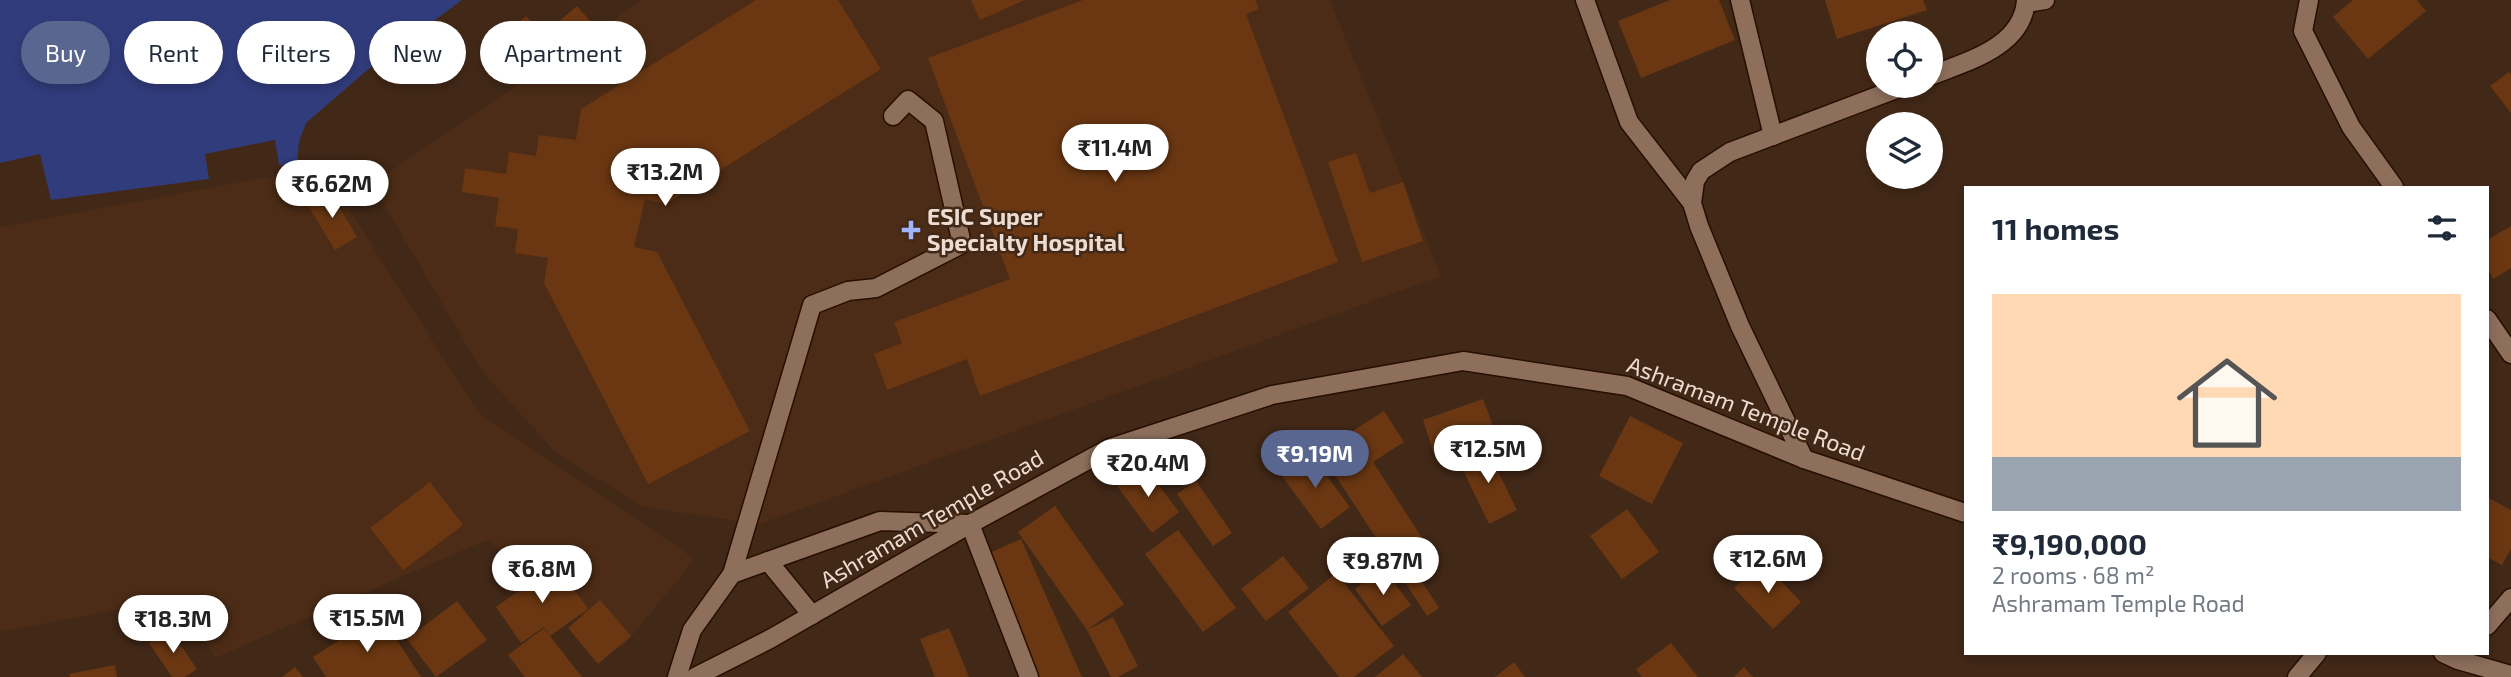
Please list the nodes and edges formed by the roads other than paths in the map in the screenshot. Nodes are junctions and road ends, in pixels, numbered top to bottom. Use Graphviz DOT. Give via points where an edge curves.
graph roads {
  1 [pos="1585,0"];
  2 [pos="1740,0"];
  3 [pos="2045,0"];
  4 [pos="2309,0"];
  5 [pos="2027,1"];
  6 [pos="1943,71"];
  7 [pos="1873,98"];
  8 [pos="893,116"];
  9 [pos="1773,136"];
  10 [pos="2393,186"];
  11 [pos="1692,203"];
  12 [pos="2489,322"];
  13 [pos="2511,354"];
  14 [pos="1804,459"];
  15 [pos="1964,513"];
  16 [pos="970,524"];
  17 [pos="768,561"];
  18 [pos="732,574"];
  19 [pos="2511,598"];
  20 [pos="812,615"];
  21 [pos="2489,624"];
  22 [pos="2315,655"];
  23 [pos="2455,655"];
  24 [pos="2511,675"];
  25 [pos="677,677"];
  26 [pos="695,677"];
  27 [pos="1028,677"];
  28 [pos="2297,677"];
  1 -- 11 [label="street" via="1629,122"];
  2 -- 9 [label="street"];
  3 -- 5 [label="street"];
  4 -- 10 [label="street" via="2303,31 2351,127"];
  5 -- 6 [label="street" via="2011,36 1980,57"];
  7 -- 9 [label="street"];
  8 -- 18 [label="street" via="908,100 934,121 962,244 876,288 848,291 812,304"];
  9 -- 11 [label="street" via="1730,152 1701,171"];
  11 -- 14 [label="street" via="1740,326"];
  12 -- 13 [label="street"];
  14 -- 15 [label="street, Ashramam Temple Road"];
  14 -- 16 [label="street, Ashramam Temple Road" via="1627,386 1463,361 1272,396 1110,448"];
  16 -- 17 [label="street" via="880,521"];
  16 -- 20 [label="street, Ashramam Temple Road"];
  16 -- 27 [label="street"];
  17 -- 18 [label="street"];
  17 -- 20 [label="street"];
  18 -- 25 [label="street" via="692,630"];
  19 -- 21 [label="street"];
  20 -- 26 [label="street, Ashramam Temple Road"];
  22 -- 28 [label="street"];
  23 -- 24 [label="street"];
}
